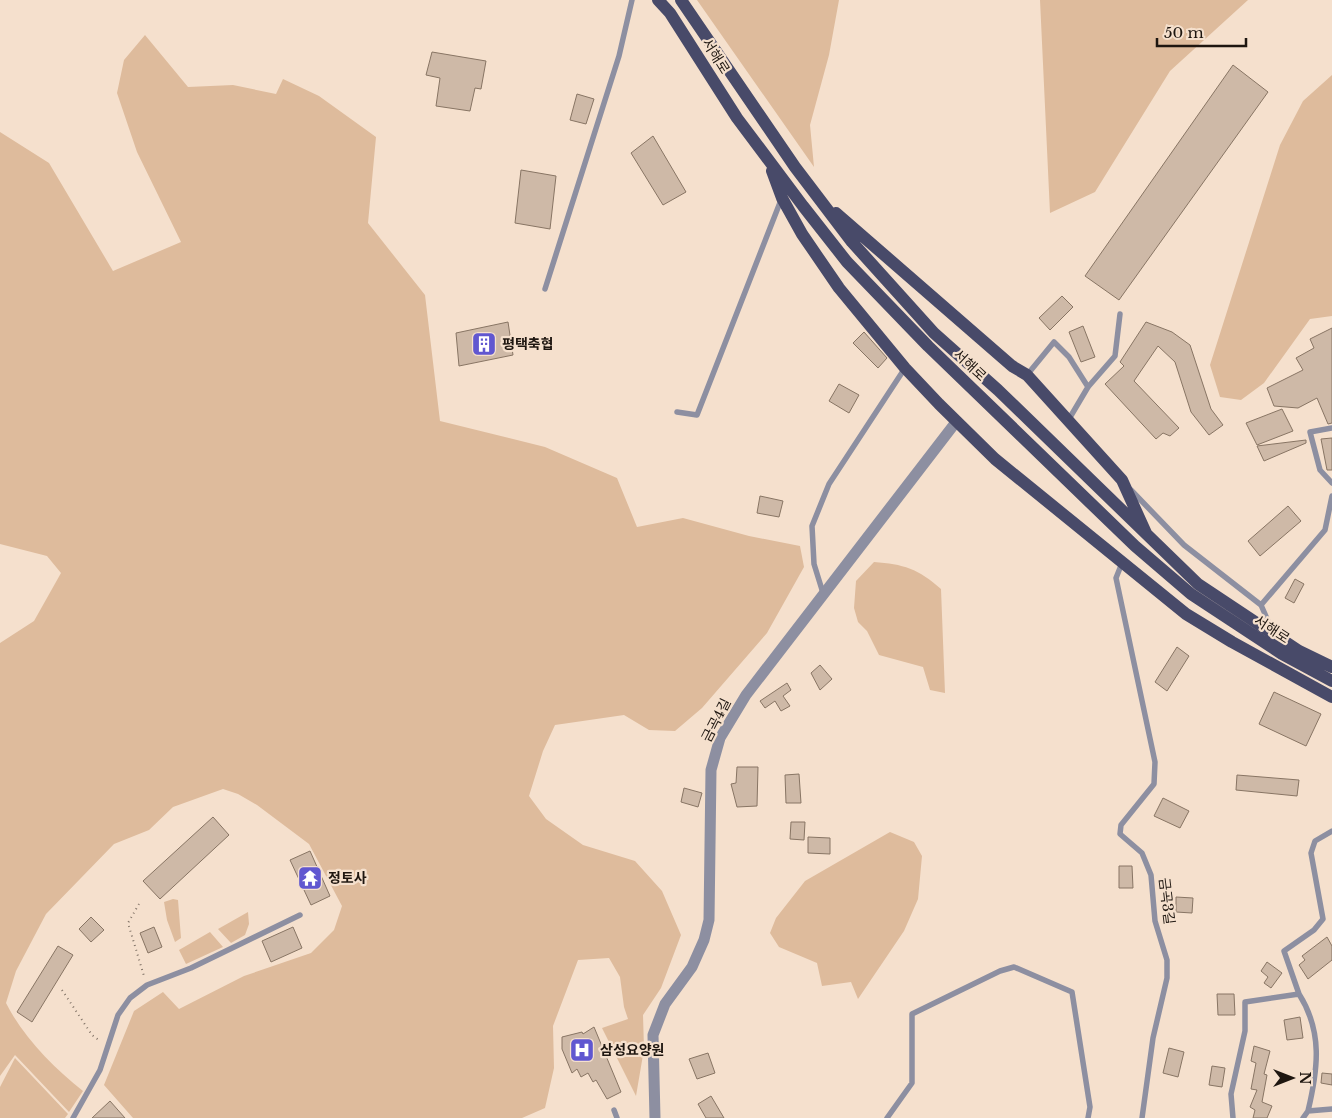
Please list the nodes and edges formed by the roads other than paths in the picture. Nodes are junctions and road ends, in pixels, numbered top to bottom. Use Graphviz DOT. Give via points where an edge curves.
graph roads {
  1 [pos="632,0"];
  2 [pos="658,0"];
  3 [pos="682,0"];
  4 [pos="767,157"];
  5 [pos="782,198"];
  6 [pos="821,200"];
  7 [pos="546,289"];
  8 [pos="1120,314"];
  9 [pos="905,368"];
  10 [pos="1026,375"];
  11 [pos="1088,387"];
  12 [pos="677,412"];
  13 [pos="1068,418"];
  14 [pos="956,422"];
  15 [pos="1332,428"];
  16 [pos="1122,480"];
  17 [pos="1332,483"];
  18 [pos="1332,496"];
  19 [pos="1147,536"];
  20 [pos="1122,563"];
  21 [pos="824,595"];
  22 [pos="1261,605"];
  23 [pos="1273,634"];
  24 [pos="1332,667"];
  25 [pos="1332,681"];
  26 [pos="1332,697"];
  27 [pos="1332,831"];
  28 [pos="300,915"];
  29 [pos="1299,994"];
  30 [pos="1332,1109"];
  31 [pos="614,1110"];
  32 [pos="1308,1111"];
  33 [pos="73,1118"];
  34 [pos="617,1118"];
  35 [pos="655,1118"];
  36 [pos="886,1118"];
  37 [pos="1088,1118"];
  38 [pos="1142,1118"];
  39 [pos="1233,1118"];
  40 [pos="1303,1118"];
  1 -- 7 [label="lane" via="619,56"];
  2 -- 4 [label="main road, 서해로" via="670,13 736,118"];
  3 -- 6 [label="main road, 서해로" via="795,167"];
  4 -- 5 [label="main road"];
  4 -- 25 [label="main road, 서해로" via="847,262 928,346 1135,546 1191,594 1282,654"];
  5 -- 9 [label="main road" via="839,288"];
  5 -- 12 [label="lane" via="697,415"];
  6 -- 10 [label="main road"];
  6 -- 19 [label="main road, 서해로" via="852,242 934,333 998,390"];
  8 -- 11 [label="lane" via="1115,356"];
  9 -- 14 [label="main road"];
  9 -- 21 [label="lane" via="829,484 812,526 814,564"];
  10 -- 11 [label="lane" via="1054,342 1069,357"];
  10 -- 13 [label="main road"];
  11 -- 13 [label="lane"];
  13 -- 16 [label="main road" via="1082,438"];
  14 -- 20 [label="main road"];
  14 -- 21 [label="street, 금곡4길"];
  15 -- 17 [label="lane" via="1310,432 1320,470"];
  16 -- 19 [label="main road"];
  16 -- 22 [label="lane" via="1184,545"];
  18 -- 22 [label="lane" via="1325,530"];
  19 -- 23 [label="main road, 서해로" via="1198,584"];
  20 -- 26 [label="main road" via="1194,618"];
  20 -- 38 [label="lane, 금곡3길" via="1116,578 1155,762 1154,784 1121,826 1120,834 1142,854 1151,875 1154,921 1167,960 1167,978 1153,1038"];
  21 -- 35 [label="street, 금곡4길" via="746,695 720,738 711,770 709,920 692,967 664,1004 653,1035"];
  22 -- 23 [label="lane"];
  23 -- 24 [label="main road, 서해로"];
  27 -- 29 [label="lane" via="1315,841 1312,853 1323,919 1314,930 1284,951"];
  28 -- 33 [label="lane" via="191,968 147,985 130,998 118,1015 100,1070"];
  29 -- 32 [label="lane" via="1310,1012 1317,1042 1315,1080"];
  29 -- 39 [label="lane" via="1245,1002 1245,1031 1231,1094"];
  30 -- 32 [label="lane"];
  31 -- 34 [label="lane"];
  32 -- 40 [label="lane"];
  36 -- 37 [label="lane" via="912,1083 912,1014 1014,967 1072,992 1090,1107"];
}
